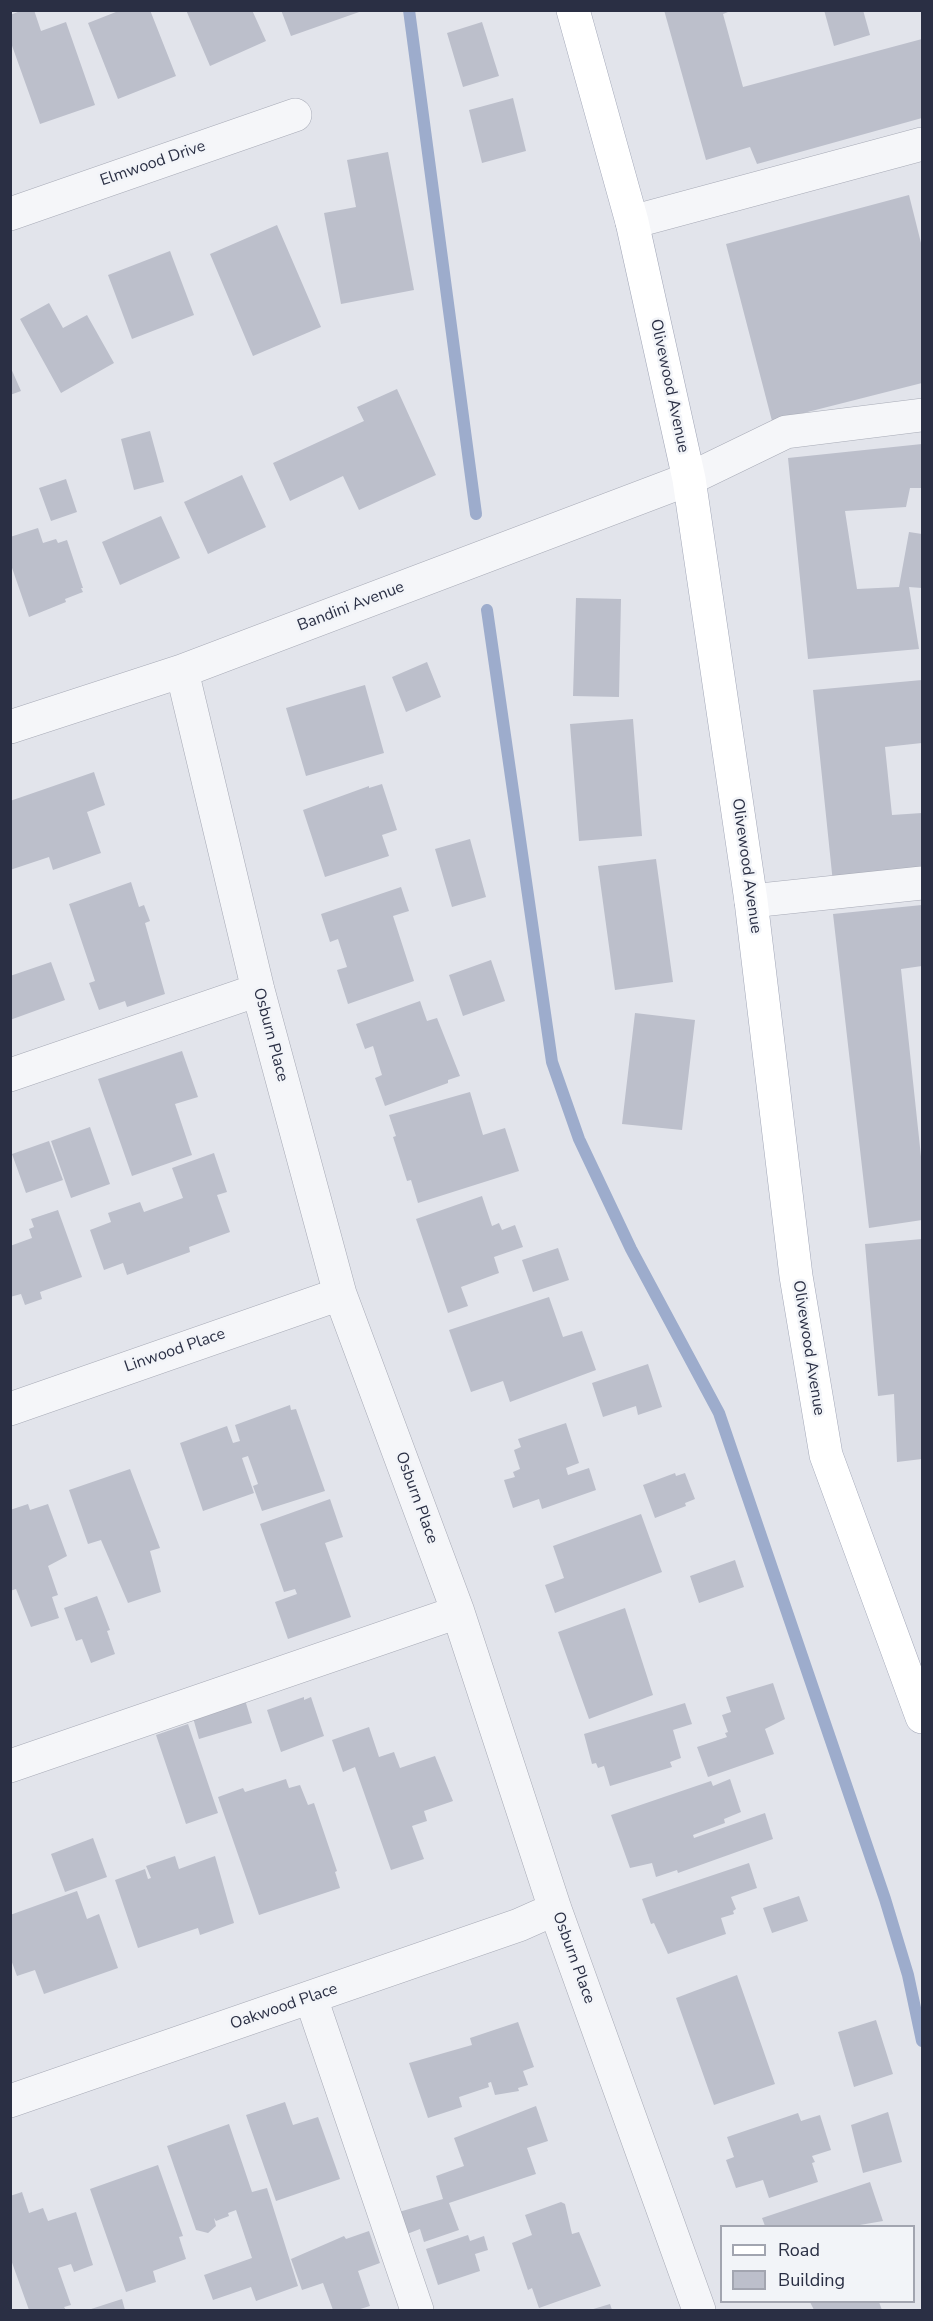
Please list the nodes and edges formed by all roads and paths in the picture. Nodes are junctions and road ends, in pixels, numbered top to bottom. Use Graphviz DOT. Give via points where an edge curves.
graph roads {
  1 [pos="573,10"];
  2 [pos="295,115"];
  3 [pos="922,144"];
  4 [pos="10,214"];
  5 [pos="632,222"];
  6 [pos="922,415"];
  7 [pos="689,479"];
  8 [pos="182,671"];
  9 [pos="10,727"];
  10 [pos="922,884"];
  11 [pos="751,901"];
  12 [pos="258,990"];
  13 [pos="10,1075"];
  14 [pos="340,1294"];
  15 [pos="10,1409"];
  16 [pos="458,1612"];
  17 [pos="922,1717"];
  18 [pos="10,1766"];
  19 [pos="555,1909"];
  20 [pos="311,1998"];
  21 [pos="10,2101"];
  22 [pos="417,2310"];
  23 [pos="699,2310"];
  1 -- 5 [label="main road, Olivewood Avenue"];
  2 -- 4 [label="street, Elmwood Drive"];
  3 -- 5 [label="street"];
  5 -- 7 [label="main road, Olivewood Avenue"];
  6 -- 7 [label="street, Bandini Avenue" via="786,432"];
  7 -- 8 [label="street, Bandini Avenue"];
  7 -- 11 [label="main road, Olivewood Avenue"];
  8 -- 9 [label="street, Bandini Avenue"];
  8 -- 12 [label="street, Osburn Place"];
  10 -- 11 [label="street"];
  11 -- 17 [label="main road, Olivewood Avenue" via="796,1276 826,1455"];
  12 -- 13 [label="street"];
  12 -- 14 [label="street, Osburn Place"];
  14 -- 15 [label="street, Linwood Place"];
  14 -- 16 [label="street, Osburn Place"];
  16 -- 18 [label="street"];
  16 -- 19 [label="street, Osburn Place"];
  19 -- 20 [label="street, Oakwood Place"];
  19 -- 23 [label="street, Osburn Place"];
  20 -- 21 [label="street, Oakwood Place"];
  20 -- 22 [label="street"];
}
